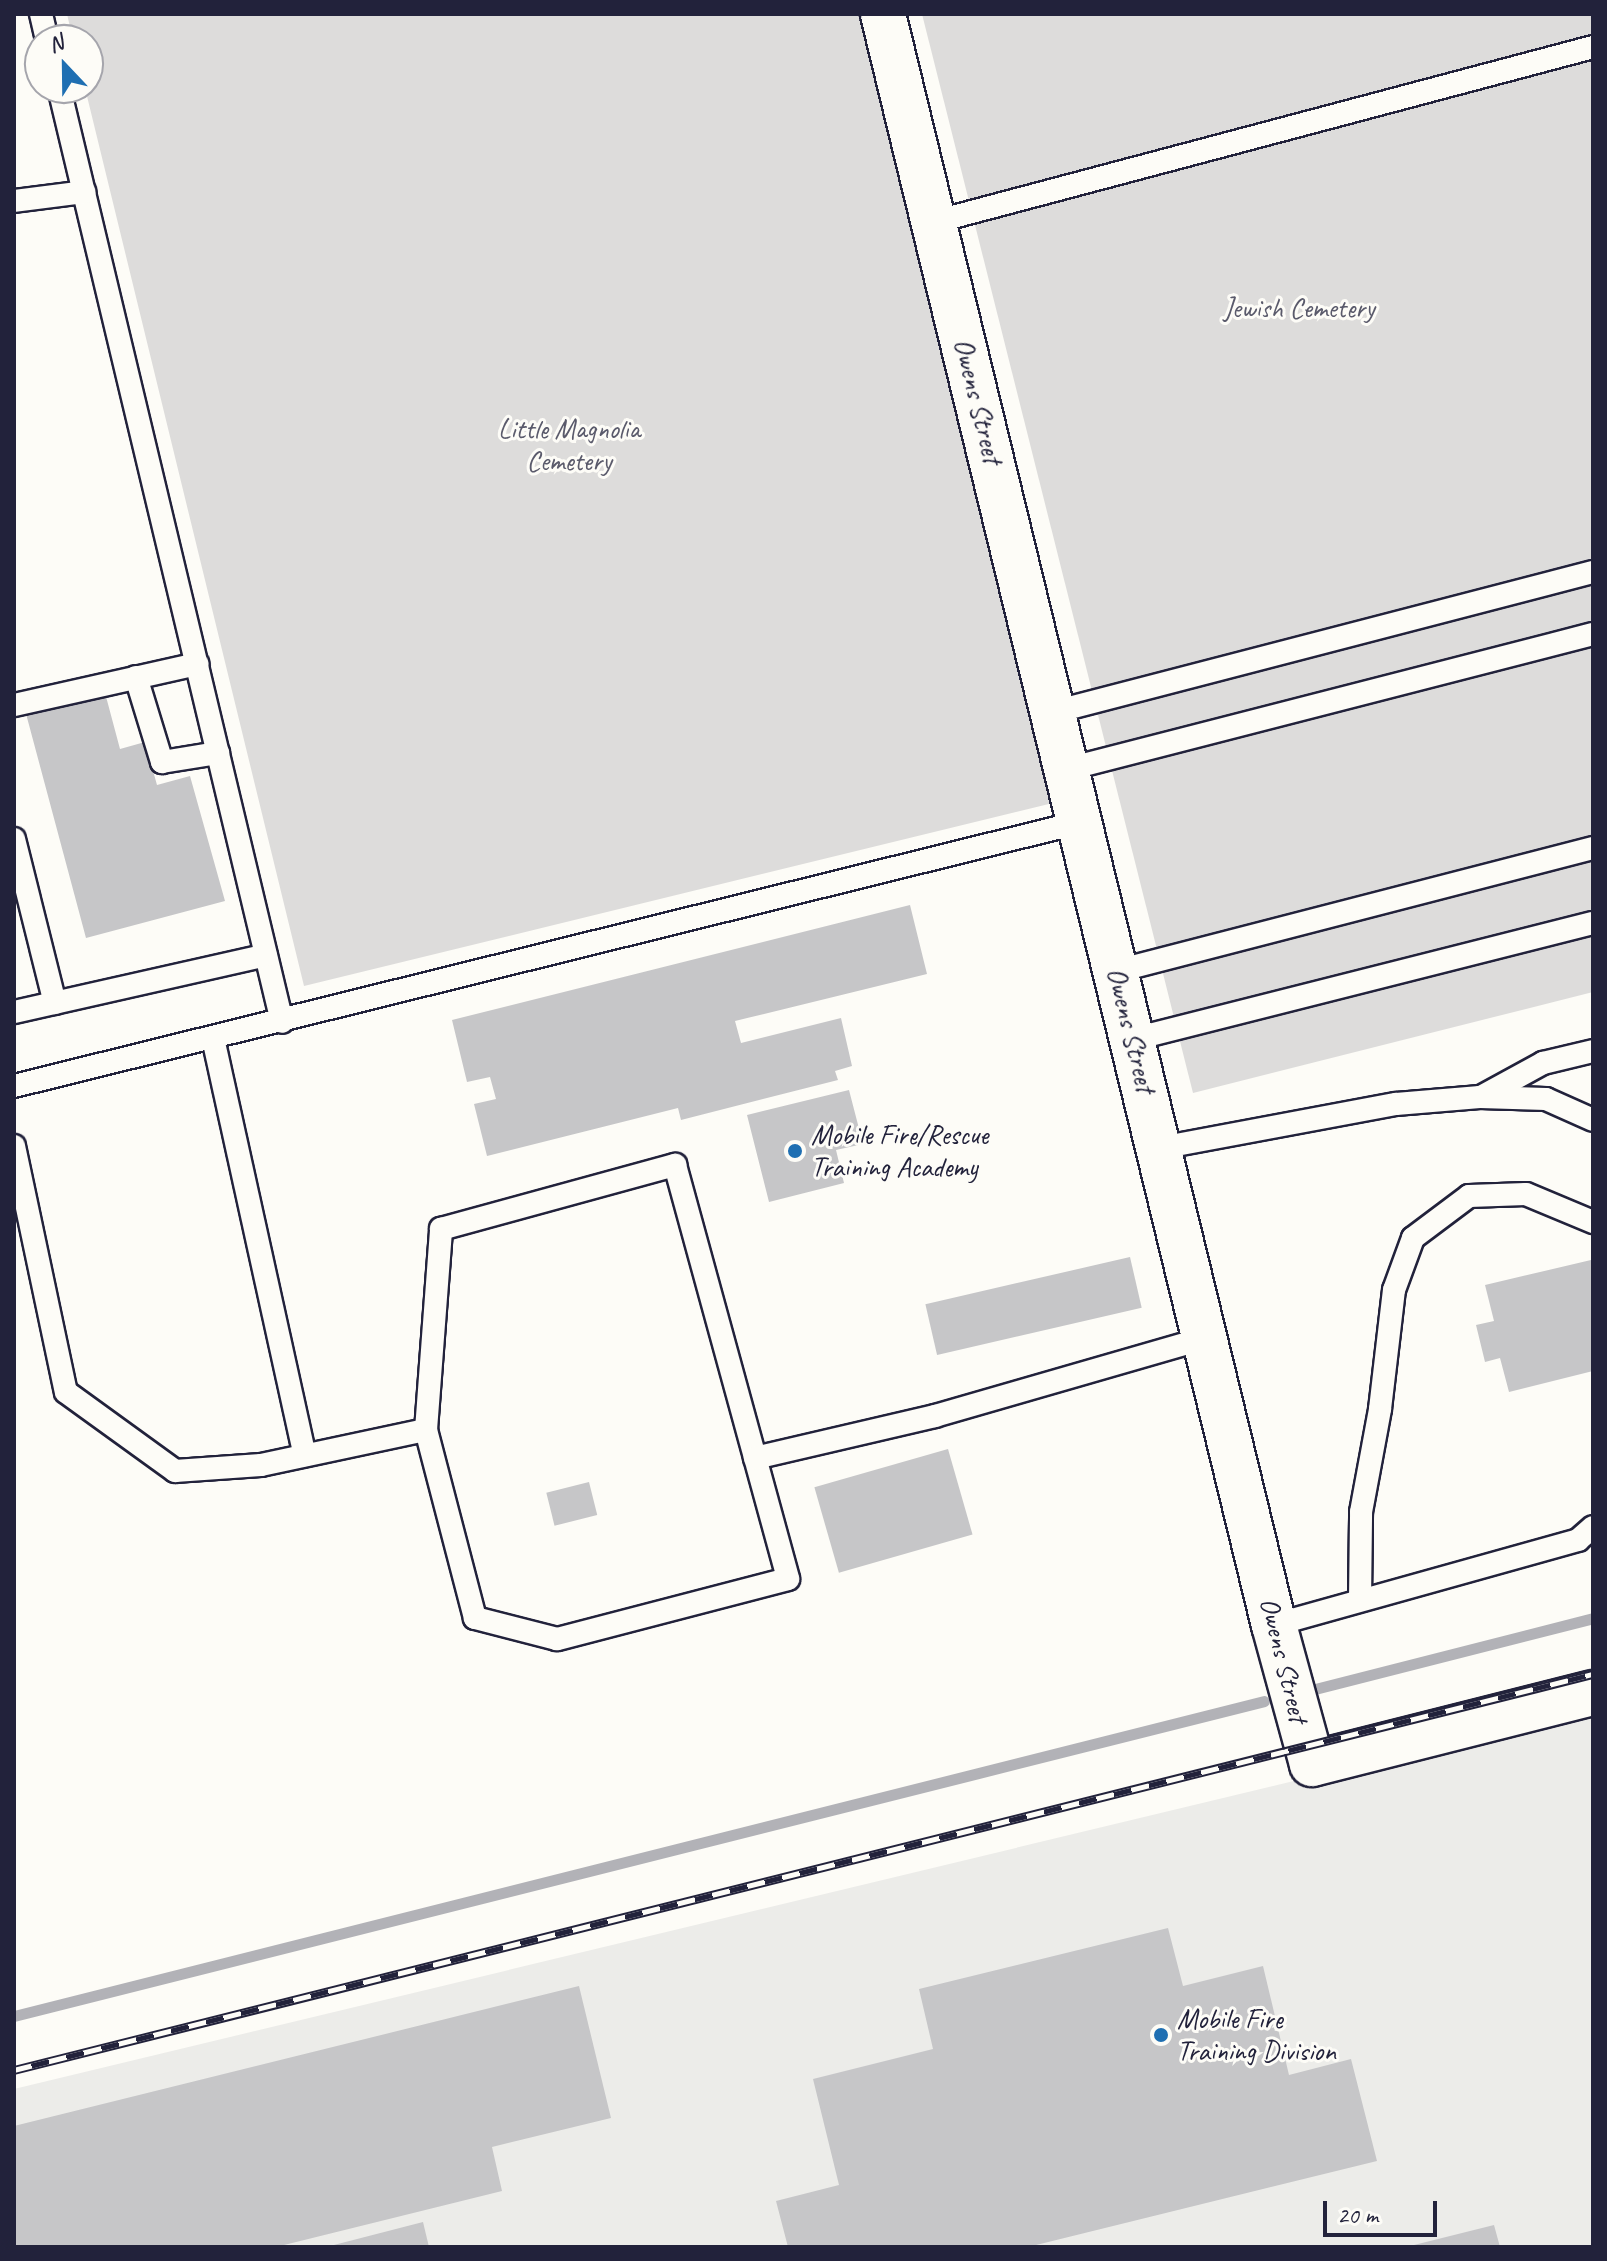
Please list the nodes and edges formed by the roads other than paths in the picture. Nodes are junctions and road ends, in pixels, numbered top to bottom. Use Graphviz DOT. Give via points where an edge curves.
graph roads {
  1 [pos="883,14"];
  2 [pos="1593,47"];
  3 [pos="63,104"];
  4 [pos="84,192"];
  5 [pos="14,201"];
  6 [pos="934,222"];
  7 [pos="1593,572"];
  8 [pos="1593,634"];
  9 [pos="197,664"];
  10 [pos="136,677"];
  11 [pos="14,705"];
  12 [pos="1054,712"];
  13 [pos="218,753"];
  14 [pos="1068,769"];
  15 [pos="1081,822"];
  16 [pos="14,839"];
  17 [pos="1593,848"];
  18 [pos="1593,923"];
  19 [pos="266,955"];
  20 [pos="1117,971"];
  21 [pos="55,1003"];
  22 [pos="14,1012"];
  23 [pos="282,1022"];
  24 [pos="213,1038"];
  25 [pos="1134,1039"];
  26 [pos="1593,1051"];
  27 [pos="14,1086"];
  28 [pos="1480,1097"];
  29 [pos="1593,1120"];
  30 [pos="14,1146"];
  31 [pos="1160,1148"];
  32 [pos="1593,1222"];
  33 [pos="1206,1338"];
  34 [pos="426,1430"];
  35 [pos="305,1455"];
  36 [pos="755,1458"];
  37 [pos="1593,1527"];
  38 [pos="1360,1600"];
  39 [pos="1274,1625"];
  40 [pos="1593,1693"];
  1 -- 6 [label="street, Owens Street"];
  2 -- 6 [label="lane"];
  3 -- 4 [label="lane"];
  4 -- 5 [label="lane"];
  4 -- 9 [label="lane"];
  6 -- 12 [label="street, Owens Street"];
  7 -- 12 [label="lane"];
  8 -- 14 [label="lane"];
  9 -- 10 [label="lane"];
  9 -- 13 [label="lane"];
  10 -- 11 [label="lane"];
  10 -- 13 [label="lane" via="162,762"];
  12 -- 14 [label="street, Owens Street"];
  13 -- 19 [label="lane"];
  14 -- 15 [label="street, Owens Street"];
  15 -- 20 [label="street, Owens Street"];
  15 -- 23 [label="lane"];
  16 -- 21 [label="lane"];
  17 -- 20 [label="lane"];
  18 -- 25 [label="lane"];
  19 -- 21 [label="lane"];
  19 -- 23 [label="lane"];
  20 -- 25 [label="street, Owens Street"];
  21 -- 22 [label="lane"];
  23 -- 24 [label="lane"];
  24 -- 27 [label="lane"];
  24 -- 35 [label="lane"];
  25 -- 31 [label="street, Owens Street"];
  26 -- 28 [label="lane" via="1543,1063"];
  28 -- 29 [label="lane" via="1546,1099"];
  28 -- 31 [label="lane" via="1396,1104"];
  30 -- 35 [label="lane" via="66,1392 175,1471 261,1465"];
  31 -- 33 [label="street, Owens Street"];
  32 -- 38 [label="lane" via="1526,1194 1469,1196 1413,1238 1394,1290 1361,1512"];
  33 -- 36 [label="lane" via="935,1416"];
  33 -- 39 [label="street, Owens Street"];
  34 -- 35 [label="lane"];
  34 -- 36 [label="lane" via="475,1618 557,1639 788,1579"];
  34 -- 36 [label="lane" via="441,1229 675,1165"];
  37 -- 38 [label="lane" via="1578,1540"];
  38 -- 39 [label="lane"];
  39 -- 40 [label="street, Owens Street" via="1312,1764"];
}
